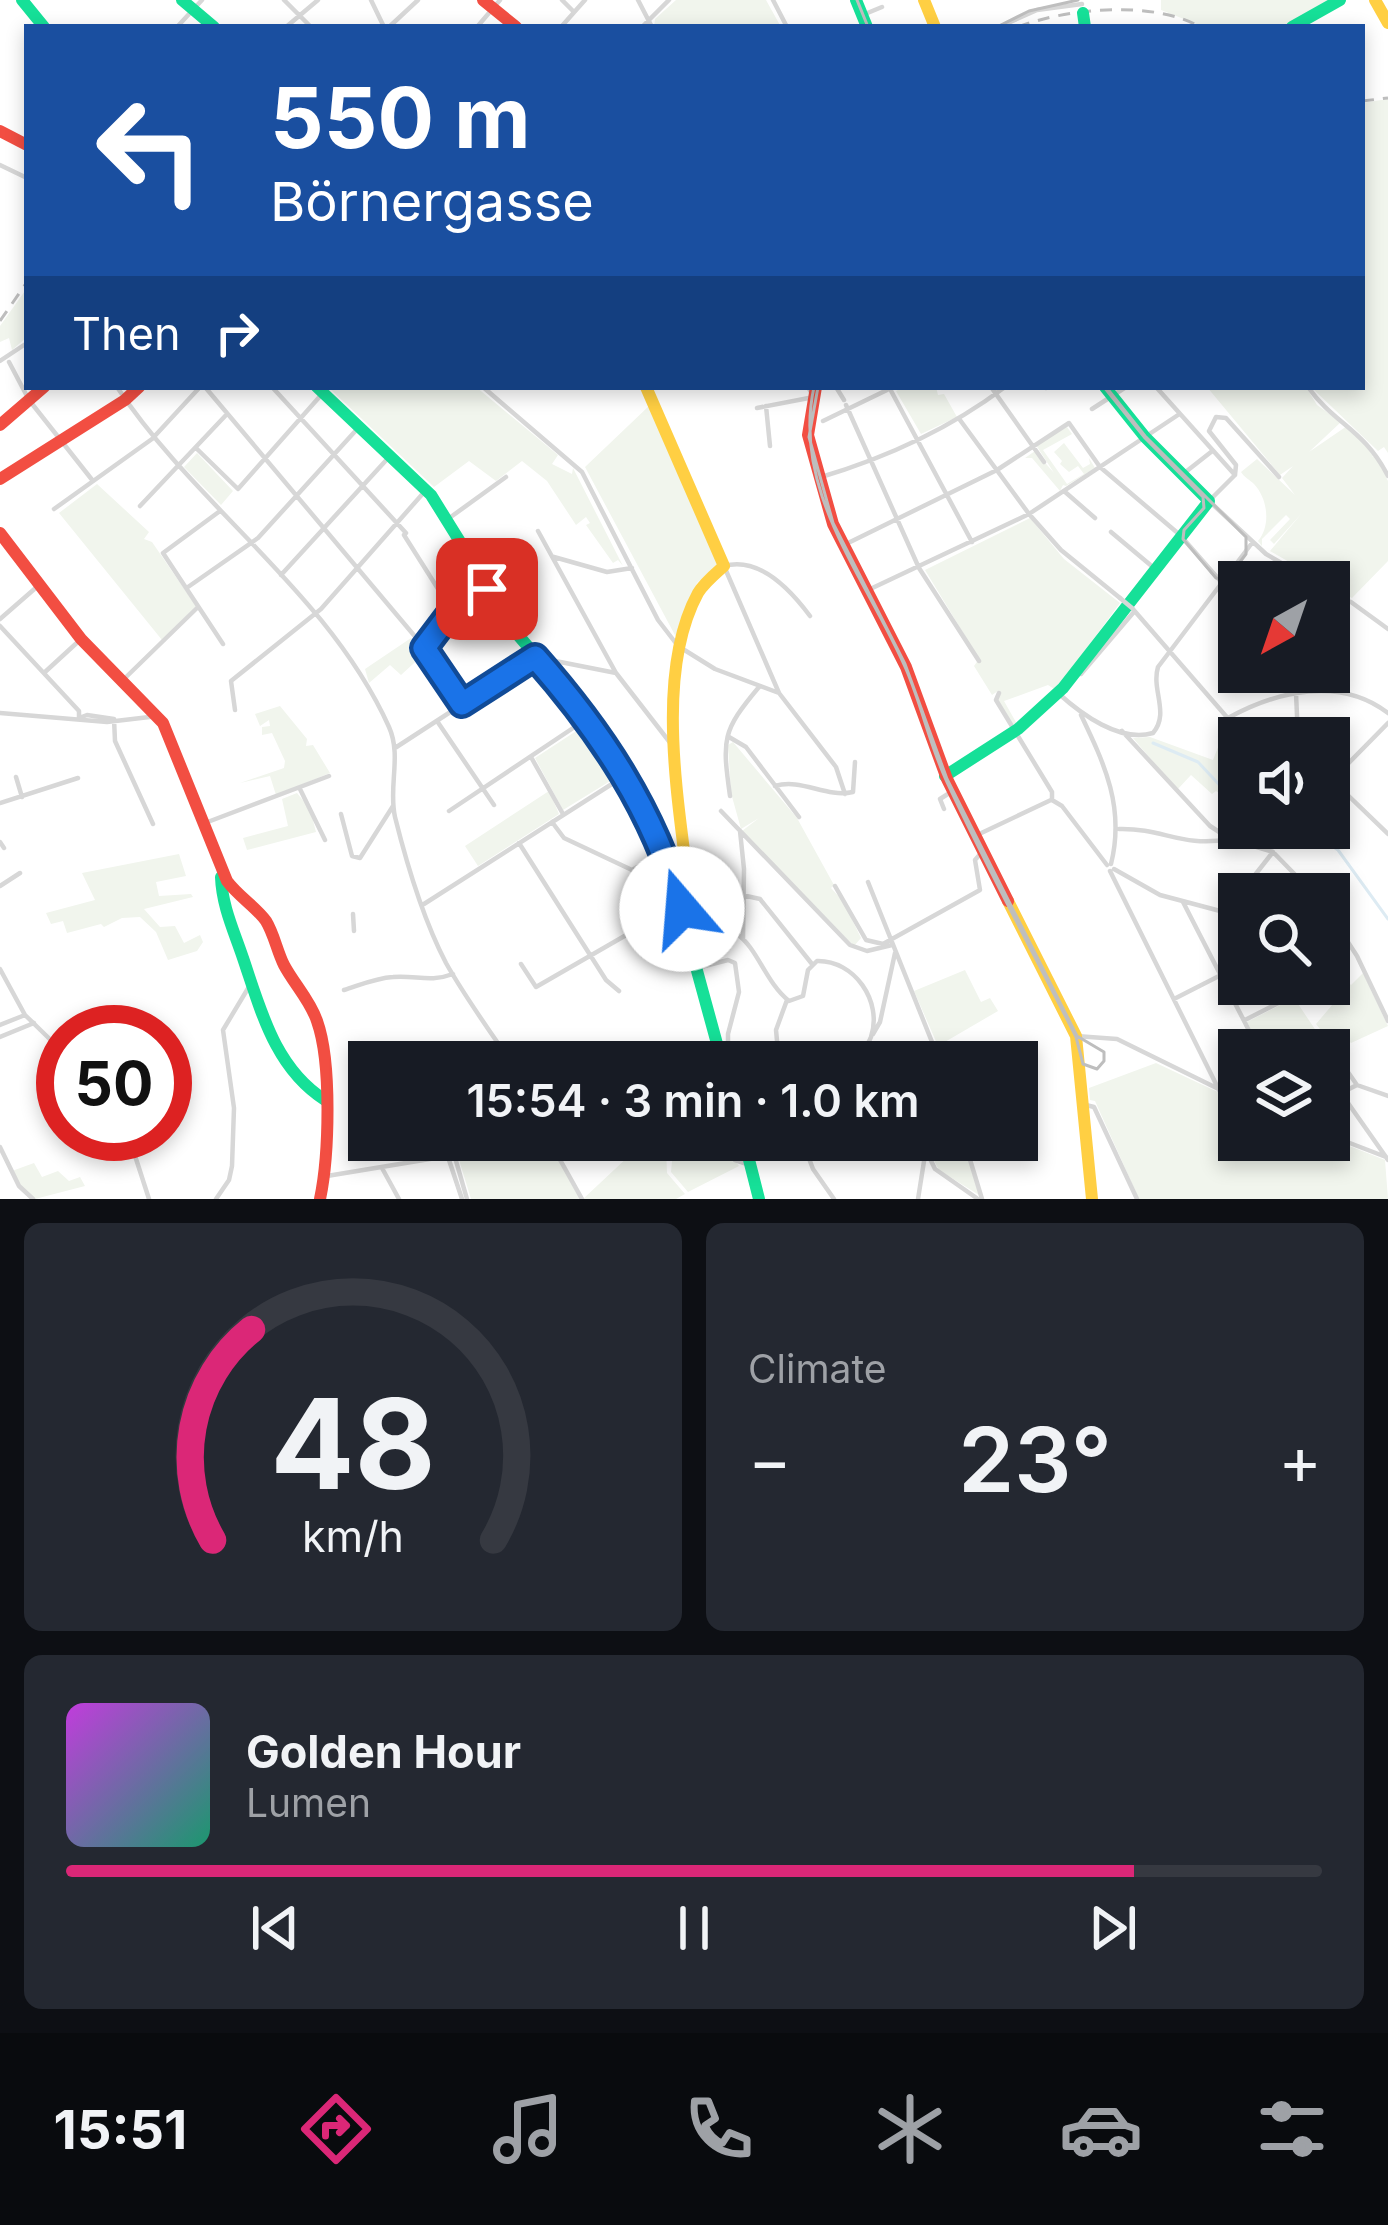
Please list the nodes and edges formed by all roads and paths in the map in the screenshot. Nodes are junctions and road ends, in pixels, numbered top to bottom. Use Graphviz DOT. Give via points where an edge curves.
graph roads {
  1 [pos="22,0"];
  2 [pos="284,0"];
  3 [pos="318,0"];
  4 [pos="418,0"];
  5 [pos="562,0"];
  6 [pos="585,0"];
  7 [pos="638,0"];
  8 [pos="670,0"];
  9 [pos="856,0"];
  10 [pos="1340,0"];
  11 [pos="1375,0"];
  12 [pos="882,7"];
  13 [pos="1083,11"];
  14 [pos="574,12"];
  15 [pos="298,14"];
  16 [pos="864,21"];
  17 [pos="1388,22"];
  18 [pos="650,23"];
  19 [pos="42,24"];
  20 [pos="289,24"];
  21 [pos="308,24"];
  22 [pos="390,24"];
  23 [pos="564,24"];
  24 [pos="1006,24"];
  25 [pos="1297,24"];
  26 [pos="9,362"];
  27 [pos="41,390"];
  28 [pos="119,390"];
  29 [pos="136,390"];
  30 [pos="199,390"];
  31 [pos="205,390"];
  32 [pos="275,390"];
  33 [pos="320,390"];
  34 [pos="487,390"];
  35 [pos="647,390"];
  36 [pos="812,390"];
  37 [pos="838,390"];
  38 [pos="885,390"];
  39 [pos="891,390"];
  40 [pos="993,390"];
  41 [pos="1001,390"];
  42 [pos="1158,390"];
  43 [pos="1310,390"];
  44 [pos="1109,392"];
  45 [pos="996,394"];
  46 [pos="29,400"];
  47 [pos="125,400"];
  48 [pos="846,405"];
  49 [pos="766,406"];
  50 [pos="757,408"];
  51 [pos="1092,409"];
  52 [pos="227,414"];
  53 [pos="1178,415"];
  54 [pos="301,419"];
  55 [pos="961,420"];
  56 [pos="823,422"];
  57 [pos="0,424"];
  58 [pos="359,427"];
  59 [pos="1145,437"];
  60 [pos="152,439"];
  61 [pos="59,440"];
  62 [pos="918,440"];
  63 [pos="770,446"];
  64 [pos="1033,446"];
  65 [pos="196,448"];
  66 [pos="1212,451"];
  67 [pos="333,454"];
  68 [pos="390,456"];
  69 [pos="265,459"];
  70 [pos="872,462"];
  71 [pos="1044,462"];
  72 [pos="178,466"];
  73 [pos="1100,467"];
  74 [pos="997,470"];
  75 [pos="1183,474"];
  76 [pos="1235,476"];
  77 [pos="1388,476"];
  78 [pos="506,477"];
  79 [pos="1279,477"];
  80 [pos="818,478"];
  81 [pos="0,479"];
  82 [pos="93,481"];
  83 [pos="362,485"];
  84 [pos="426,490"];
  85 [pos="1064,491"];
  86 [pos="297,496"];
  87 [pos="947,496"];
  88 [pos="1209,501"];
  89 [pos="140,506"];
  90 [pos="54,508"];
  91 [pos="220,511"];
  92 [pos="1028,514"];
  93 [pos="1095,518"];
  94 [pos="448,519"];
  95 [pos="898,520"];
  96 [pos="397,523"];
  97 [pos="323,528"];
  98 [pos="538,531"];
  99 [pos="1111,532"];
  100 [pos="1180,535"];
  101 [pos="972,542"];
  102 [pos="3,543"];
  103 [pos="1252,543"];
  104 [pos="251,544"];
  105 [pos="843,546"];
  106 [pos="554,557"];
  107 [pos="1239,561"];
  108 [pos="1276,561"];
  109 [pos="724,566"];
  110 [pos="632,568"];
  111 [pos="919,568"];
  112 [pos="1154,568"];
  113 [pos="357,569"];
  114 [pos="281,575"];
  115 [pos="1218,578"];
  116 [pos="39,585"];
  117 [pos="188,587"];
  118 [pos="489,588"];
  119 [pos="1218,590"];
  120 [pos="866,592"];
  121 [pos="1350,602"];
  122 [pos="198,607"];
  123 [pos="1133,609"];
  124 [pos="452,611"];
  125 [pos="317,614"];
  126 [pos="810,616"];
  127 [pos="0,622"];
  128 [pos="1388,629"];
  129 [pos="80,639"];
  130 [pos="224,644"];
  131 [pos="423,646"];
  132 [pos="678,646"];
  133 [pos="1169,651"];
  134 [pos="535,657"];
  135 [pos="979,661"];
  136 [pos="1077,671"];
  137 [pos="44,673"];
  138 [pos="616,673"];
  139 [pos="122,681"];
  140 [pos="759,687"];
  141 [pos="779,693"];
  142 [pos="999,693"];
  143 [pos="1058,693"];
  144 [pos="1296,693"];
  145 [pos="1345,693"];
  146 [pos="462,704"];
  147 [pos="235,710"];
  148 [pos="1388,712"];
  149 [pos="0,713"];
  150 [pos="158,716"];
  151 [pos="1082,716"];
  152 [pos="1227,717"];
  153 [pos="1231,717"];
  154 [pos="1297,717"];
  155 [pos="80,718"];
  156 [pos="588,718"];
  157 [pos="114,719"];
  158 [pos="437,721"];
  159 [pos="1388,723"];
  160 [pos="1015,730"];
  161 [pos="1122,731"];
  162 [pos="726,736"];
  163 [pos="394,748"];
  164 [pos="675,749"];
  165 [pos="531,756"];
  166 [pos="1350,760"];
  167 [pos="855,762"];
  168 [pos="626,775"];
  169 [pos="329,776"];
  170 [pos="945,776"];
  171 [pos="16,777"];
  172 [pos="78,778"];
  173 [pos="775,785"];
  174 [pos="482,788"];
  175 [pos="300,789"];
  176 [pos="953,791"];
  177 [pos="849,793"];
  178 [pos="730,796"];
  179 [pos="22,797"];
  180 [pos="1350,797"];
  181 [pos="1052,800"];
  182 [pos="0,803"];
  183 [pos="494,805"];
  184 [pos="393,806"];
  185 [pos="944,809"];
  186 [pos="721,811"];
  187 [pos="449,812"];
  188 [pos="341,814"];
  189 [pos="563,814"];
  190 [pos="799,817"];
  191 [pos="1388,821"];
  192 [pos="552,822"];
  193 [pos="205,823"];
  194 [pos="153,824"];
  195 [pos="1382,827"];
  196 [pos="1118,829"];
  197 [pos="740,831"];
  198 [pos="1218,831"];
  199 [pos="1388,835"];
  200 [pos="975,836"];
  201 [pos="325,840"];
  202 [pos="1218,841"];
  203 [pos="518,842"];
  204 [pos="1263,849"];
  205 [pos="983,851"];
  206 [pos="1273,852"];
  207 [pos="663,853"];
  208 [pos="1111,867"];
  209 [pos="721,869"];
  210 [pos="20,873"];
  211 [pos="686,873"];
  212 [pos="1256,873"];
  213 [pos="1294,873"];
  214 [pos="223,878"];
  215 [pos="868,883"];
  216 [pos="0,886"];
  217 [pos="836,886"];
  218 [pos="708,893"];
  219 [pos="681,895"];
  220 [pos="742,895"];
  221 [pos="1184,902"];
  222 [pos="423,905"];
  223 [pos="1218,910"];
  224 [pos="353,914"];
  225 [pos="688,930"];
  226 [pos="354,931"];
  227 [pos="743,939"];
  228 [pos="891,942"];
  229 [pos="1350,945"];
  230 [pos="896,953"];
  231 [pos="589,954"];
  232 [pos="521,964"];
  233 [pos="812,964"];
  234 [pos="698,968"];
  235 [pos="1218,969"];
  236 [pos="0,971"];
  237 [pos="453,974"];
  238 [pos="1218,977"];
  239 [pos="250,985"];
  240 [pos="344,990"];
  241 [pos="619,991"];
  242 [pos="1174,999"];
  243 [pos="787,1000"];
  244 [pos="1236,1005"];
  245 [pos="1274,1005"];
  246 [pos="25,1015"];
  247 [pos="1244,1020"];
  248 [pos="1388,1021"];
  249 [pos="34,1023"];
  250 [pos="0,1025"];
  251 [pos="1248,1029"];
  252 [pos="872,1034"];
  253 [pos="1076,1036"];
  254 [pos="0,1037"];
  255 [pos="497,1041"];
  256 [pos="721,1041"];
  257 [pos="727,1041"];
  258 [pos="777,1041"];
  259 [pos="868,1041"];
  260 [pos="932,1041"];
  261 [pos="1350,1074"];
  262 [pos="1357,1084"];
  263 [pos="1218,1088"];
  264 [pos="1350,1088"];
  265 [pos="1218,1090"];
  266 [pos="1388,1096"];
  267 [pos="325,1100"];
  268 [pos="1082,1104"];
  269 [pos="1350,1106"];
  270 [pos="1350,1143"];
  271 [pos="0,1147"];
  272 [pos="1387,1158"];
  273 [pos="137,1161"];
  274 [pos="422,1161"];
  275 [pos="453,1161"];
  276 [pos="560,1161"];
  277 [pos="738,1161"];
  278 [pos="749,1161"];
  279 [pos="810,1161"];
  280 [pos="924,1161"];
  281 [pos="930,1161"];
  282 [pos="970,1161"];
  283 [pos="750,1166"];
  284 [pos="382,1168"];
  285 [pos="327,1176"];
  286 [pos="33,1199"];
  287 [pos="149,1199"];
  288 [pos="216,1199"];
  289 [pos="320,1199"];
  290 [pos="399,1199"];
  291 [pos="465,1199"];
  292 [pos="581,1199"];
  293 [pos="759,1199"];
  294 [pos="834,1199"];
  295 [pos="918,1199"];
  296 [pos="980,1199"];
  297 [pos="1092,1199"];
  298 [pos="1137,1199"];
  1 -- 19 [label="street"];
  2 -- 15 [label="street"];
  3 -- 15 [label="street"];
  4 -- 22 [label="street"];
  5 -- 14 [label="street"];
  6 -- 14 [label="street"];
  7 -- 18 [label="street"];
  8 -- 18 [label="street"];
  9 -- 16 [label="street"];
  10 -- 25 [label="street"];
  11 -- 17 [label="street"];
  12 -- 16 [label="street"];
  13 -- 24 [label="street" via="1037,10"];
  14 -- 23 [label="street"];
  15 -- 20 [label="street"];
  15 -- 21 [label="street"];
  26 -- 46 [label="street"];
  27 -- 46 [label="street"];
  28 -- 47 [label="street"];
  29 -- 47 [label="street"];
  30 -- 60 [label="street"];
  31 -- 52 [label="street"];
  32 -- 54 [label="street"];
  33 -- 54 [label="street"];
  33 -- 58 [label="street"];
  34 -- 110 [label="street" via="580,470"];
  35 -- 109 [label="street"];
  36 -- 49 [label="street"];
  36 -- 80 [label="street" via="808,435"];
  37 -- 48 [label="street"];
  38 -- 48 [label="street"];
  39 -- 62 [label="street"];
  40 -- 45 [label="street"];
  41 -- 45 [label="street"];
  42 -- 53 [label="street"];
  43 -- 77 [label="street" via="1363,437"];
  44 -- 51 [label="street"];
  44 -- 59 [label="street"];
  45 -- 55 [label="street"];
  45 -- 64 [label="street"];
  46 -- 57 [label="street"];
  46 -- 61 [label="street"];
  47 -- 60 [label="street"];
  47 -- 61 [label="street"];
  48 -- 56 [label="street"];
  48 -- 70 [label="street"];
  49 -- 50 [label="street"];
  49 -- 63 [label="street"];
  52 -- 65 [label="street"];
  52 -- 69 [label="street"];
  53 -- 59 [label="street"];
  53 -- 66 [label="street"];
  54 -- 67 [label="street"];
  54 -- 69 [label="street"];
  55 -- 62 [label="street"];
  55 -- 74 [label="street"];
  58 -- 67 [label="street"];
  58 -- 68 [label="street"];
  59 -- 73 [label="street"];
  59 -- 75 [label="street"];
  60 -- 72 [label="street"];
  60 -- 82 [label="street"];
  61 -- 81 [label="street"];
  61 -- 82 [label="street"];
  62 -- 70 [label="street"];
  62 -- 87 [label="street"];
  64 -- 71 [label="street"];
  64 -- 73 [label="street" via="1069,423"];
  64 -- 74 [label="street"];
  65 -- 69 [label="street" via="235,488"];
  65 -- 72 [label="street"];
  66 -- 75 [label="street"];
  66 -- 76 [label="street"];
  67 -- 83 [label="street"];
  67 -- 86 [label="street"];
  68 -- 83 [label="street"];
  68 -- 84 [label="street"];
  69 -- 86 [label="street"];
  70 -- 80 [label="street"];
  70 -- 95 [label="street"];
  72 -- 89 [label="street"];
  72 -- 91 [label="street"];
  73 -- 85 [label="street"];
  73 -- 100 [label="street"];
  74 -- 87 [label="street"];
  74 -- 92 [label="street"];
  75 -- 88 [label="street"];
  76 -- 79 [label="street" via="1236,465 1210,431 1216,417 1226,418"];
  76 -- 88 [label="street"];
  78 -- 94 [label="street"];
  80 -- 105 [label="street"];
  82 -- 90 [label="street"];
  83 -- 96 [label="street"];
  83 -- 97 [label="street"];
  84 -- 94 [label="street"];
  84 -- 96 [label="street"];
  85 -- 92 [label="street"];
  85 -- 93 [label="street"];
  86 -- 97 [label="street"];
  86 -- 104 [label="street"];
  87 -- 95 [label="street"];
  87 -- 101 [label="street"];
  88 -- 100 [label="street"];
  88 -- 103 [label="street"];
  91 -- 104 [label="street"];
  91 -- 117 [label="street" via="163,554"];
  92 -- 101 [label="street"];
  92 -- 123 [label="street, bridge"];
  94 -- 118 [label="street"];
  95 -- 105 [label="street"];
  95 -- 111 [label="street"];
  96 -- 113 [label="street"];
  96 -- 124 [label="street"];
  97 -- 113 [label="street"];
  97 -- 114 [label="street"];
  98 -- 106 [label="street"];
  99 -- 112 [label="street"];
  100 -- 112 [label="street"];
  100 -- 115 [label="street"];
  101 -- 111 [label="street"];
  102 -- 116 [label="street"];
  103 -- 107 [label="street"];
  103 -- 108 [label="street"];
  104 -- 114 [label="street"];
  104 -- 117 [label="street"];
  105 -- 120 [label="street"];
  106 -- 110 [label="street" via="607,572"];
  106 -- 138 [label="street"];
  109 -- 126 [label="street" via="761,568"];
  109 -- 132 [label="street" via="701,586"];
  109 -- 141 [label="street"];
  110 -- 132 [label="street"];
  111 -- 120 [label="street"];
  111 -- 135 [label="street"];
  112 -- 136 [label="street"];
  113 -- 125 [label="street"];
  113 -- 131 [label="street"];
  114 -- 125 [label="street"];
  116 -- 127 [label="street"];
  116 -- 129 [label="street"];
  117 -- 122 [label="street"];
  118 -- 124 [label="street"];
  118 -- 134 [label="street"];
  119 -- 133 [label="street"];
  120 -- 170 [label="street" via="909,674"];
  121 -- 128 [label="street"];
  122 -- 130 [label="street"];
  122 -- 139 [label="street"];
  123 -- 133 [label="street"];
  123 -- 136 [label="street"];
  124 -- 131 [label="street"];
  125 -- 147 [label="street" via="230,683"];
  125 -- 163 [label="street" via="363,681"];
  127 -- 137 [label="street"];
  129 -- 137 [label="street"];
  129 -- 139 [label="street"];
  131 -- 146 [label="street"];
  132 -- 140 [label="street"];
  132 -- 164 [label="street"];
  133 -- 152 [label="street"];
  133 -- 161 [label="street" via="1155,677 1159,727 1144,736"];
  134 -- 138 [label="street"];
  134 -- 146 [label="street"];
  134 -- 156 [label="street"];
  136 -- 143 [label="street"];
  137 -- 155 [label="street"];
  138 -- 164 [label="street"];
  139 -- 150 [label="street"];
  140 -- 141 [label="street"];
  140 -- 162 [label="street"];
  141 -- 177 [label="street"];
  142 -- 160 [label="street"];
  143 -- 151 [label="street"];
  143 -- 160 [label="street"];
  144 -- 153 [label="street"];
  144 -- 154 [label="street"];
  145 -- 148 [label="street"];
  146 -- 158 [label="street"];
  149 -- 155 [label="street"];
  150 -- 157 [label="street"];
  150 -- 193 [label="street"];
  151 -- 161 [label="street"];
  151 -- 196 [label="street" via="1112,784"];
  155 -- 157 [label="street"];
  156 -- 165 [label="street"];
  156 -- 168 [label="street"];
  157 -- 194 [label="street" via="115,741"];
  158 -- 163 [label="street"];
  158 -- 174 [label="street"];
  159 -- 166 [label="street"];
  160 -- 170 [label="street"];
  160 -- 181 [label="street"];
  161 -- 198 [label="street"];
  162 -- 173 [label="street" via="746,747"];
  162 -- 178 [label="street"];
  163 -- 184 [label="street"];
  164 -- 211 [label="street"];
  165 -- 174 [label="street"];
  165 -- 189 [label="street"];
  167 -- 177 [label="street"];
  168 -- 189 [label="street"];
  168 -- 207 [label="street"];
  169 -- 175 [label="street"];
  170 -- 176 [label="street"];
  171 -- 179 [label="street"];
  172 -- 179 [label="street"];
  173 -- 177 [label="street"];
  173 -- 190 [label="street"];
  174 -- 183 [label="street"];
  174 -- 187 [label="street"];
  175 -- 193 [label="street"];
  175 -- 201 [label="street"];
  176 -- 185 [label="street" via="940,799"];
  176 -- 200 [label="street"];
  179 -- 182 [label="street"];
  180 -- 195 [label="street"];
  181 -- 200 [label="street"];
  181 -- 208 [label="street"];
  184 -- 188 [label="street" via="354,858"];
  184 -- 222 [label="street"];
  186 -- 197 [label="street"];
  189 -- 192 [label="street"];
  191 -- 195 [label="street"];
  192 -- 203 [label="street"];
  192 -- 207 [label="street" via="563,838 632,870"];
  193 -- 214 [label="street"];
  195 -- 199 [label="street"];
  196 -- 202 [label="street" via="1194,844"];
  196 -- 208 [label="street"];
  197 -- 220 [label="street"];
  197 -- 228 [label="street" via="850,945 872,951"];
  200 -- 205 [label="street"];
  203 -- 222 [label="street"];
  203 -- 231 [label="street"];
  204 -- 206 [label="street"];
  205 -- 228 [label="street" via="975,860 980,890"];
  205 -- 253 [label="street"];
  206 -- 212 [label="street"];
  206 -- 213 [label="street"];
  207 -- 219 [label="street"];
  208 -- 221 [label="street"];
  208 -- 242 [label="street"];
  209 -- 211 [label="street"];
  210 -- 216 [label="street"];
  211 -- 219 [label="street"];
  214 -- 239 [label="street" via="224,910"];
  214 -- 267 [label="street" via="265,919 314,1014"];
  215 -- 228 [label="street"];
  217 -- 228 [label="street" via="866,940"];
  218 -- 219 [label="street"];
  219 -- 225 [label="street"];
  219 -- 231 [label="street"];
  220 -- 227 [label="street"];
  220 -- 233 [label="street" via="760,899"];
  221 -- 223 [label="street"];
  221 -- 235 [label="street"];
  222 -- 237 [label="street"];
  224 -- 226 [label="street"];
  225 -- 227 [label="street" via="719,927"];
  225 -- 234 [label="street"];
  227 -- 243 [label="street"];
  228 -- 230 [label="street"];
  229 -- 248 [label="street"];
  230 -- 252 [label="street"];
  230 -- 260 [label="street"];
  231 -- 232 [label="street" via="536,987"];
  231 -- 241 [label="street"];
  233 -- 243 [label="street" via="802,998"];
  233 -- 252 [label="street" via="831,962 858,979 870,1000"];
  234 -- 256 [label="street"];
  234 -- 257 [label="street" via="735,963 739,992"];
  236 -- 246 [label="street"];
  237 -- 240 [label="street" via="382,978"];
  237 -- 255 [label="street"];
  238 -- 242 [label="street"];
  239 -- 267 [label="street" via="275,1044"];
  239 -- 288 [label="street" via="223,1030 232,1166"];
  242 -- 263 [label="street"];
  243 -- 258 [label="street"];
  244 -- 247 [label="street"];
  245 -- 247 [label="street"];
  246 -- 249 [label="street"];
  246 -- 250 [label="street"];
  247 -- 251 [label="street"];
  249 -- 254 [label="street"];
  252 -- 259 [label="street"];
  253 -- 265 [label="street" via="1117,1039"];
  253 -- 268 [label="street"];
  261 -- 262 [label="street"];
  262 -- 264 [label="street"];
  262 -- 266 [label="street"];
  267 -- 285 [label="street"];
  268 -- 297 [label="street"];
  268 -- 298 [label="street" via="1094,1107"];
  269 -- 272 [label="street"];
  270 -- 272 [label="street"];
  271 -- 286 [label="street"];
  273 -- 287 [label="street"];
  274 -- 284 [label="street"];
  275 -- 291 [label="street"];
  276 -- 292 [label="street"];
  277 -- 283 [label="street"];
  278 -- 283 [label="street"];
  279 -- 294 [label="street"];
  280 -- 295 [label="street"];
  281 -- 296 [label="street"];
  282 -- 296 [label="street"];
  283 -- 293 [label="street"];
  284 -- 285 [label="street"];
  284 -- 290 [label="street"];
  285 -- 289 [label="street"];
}
